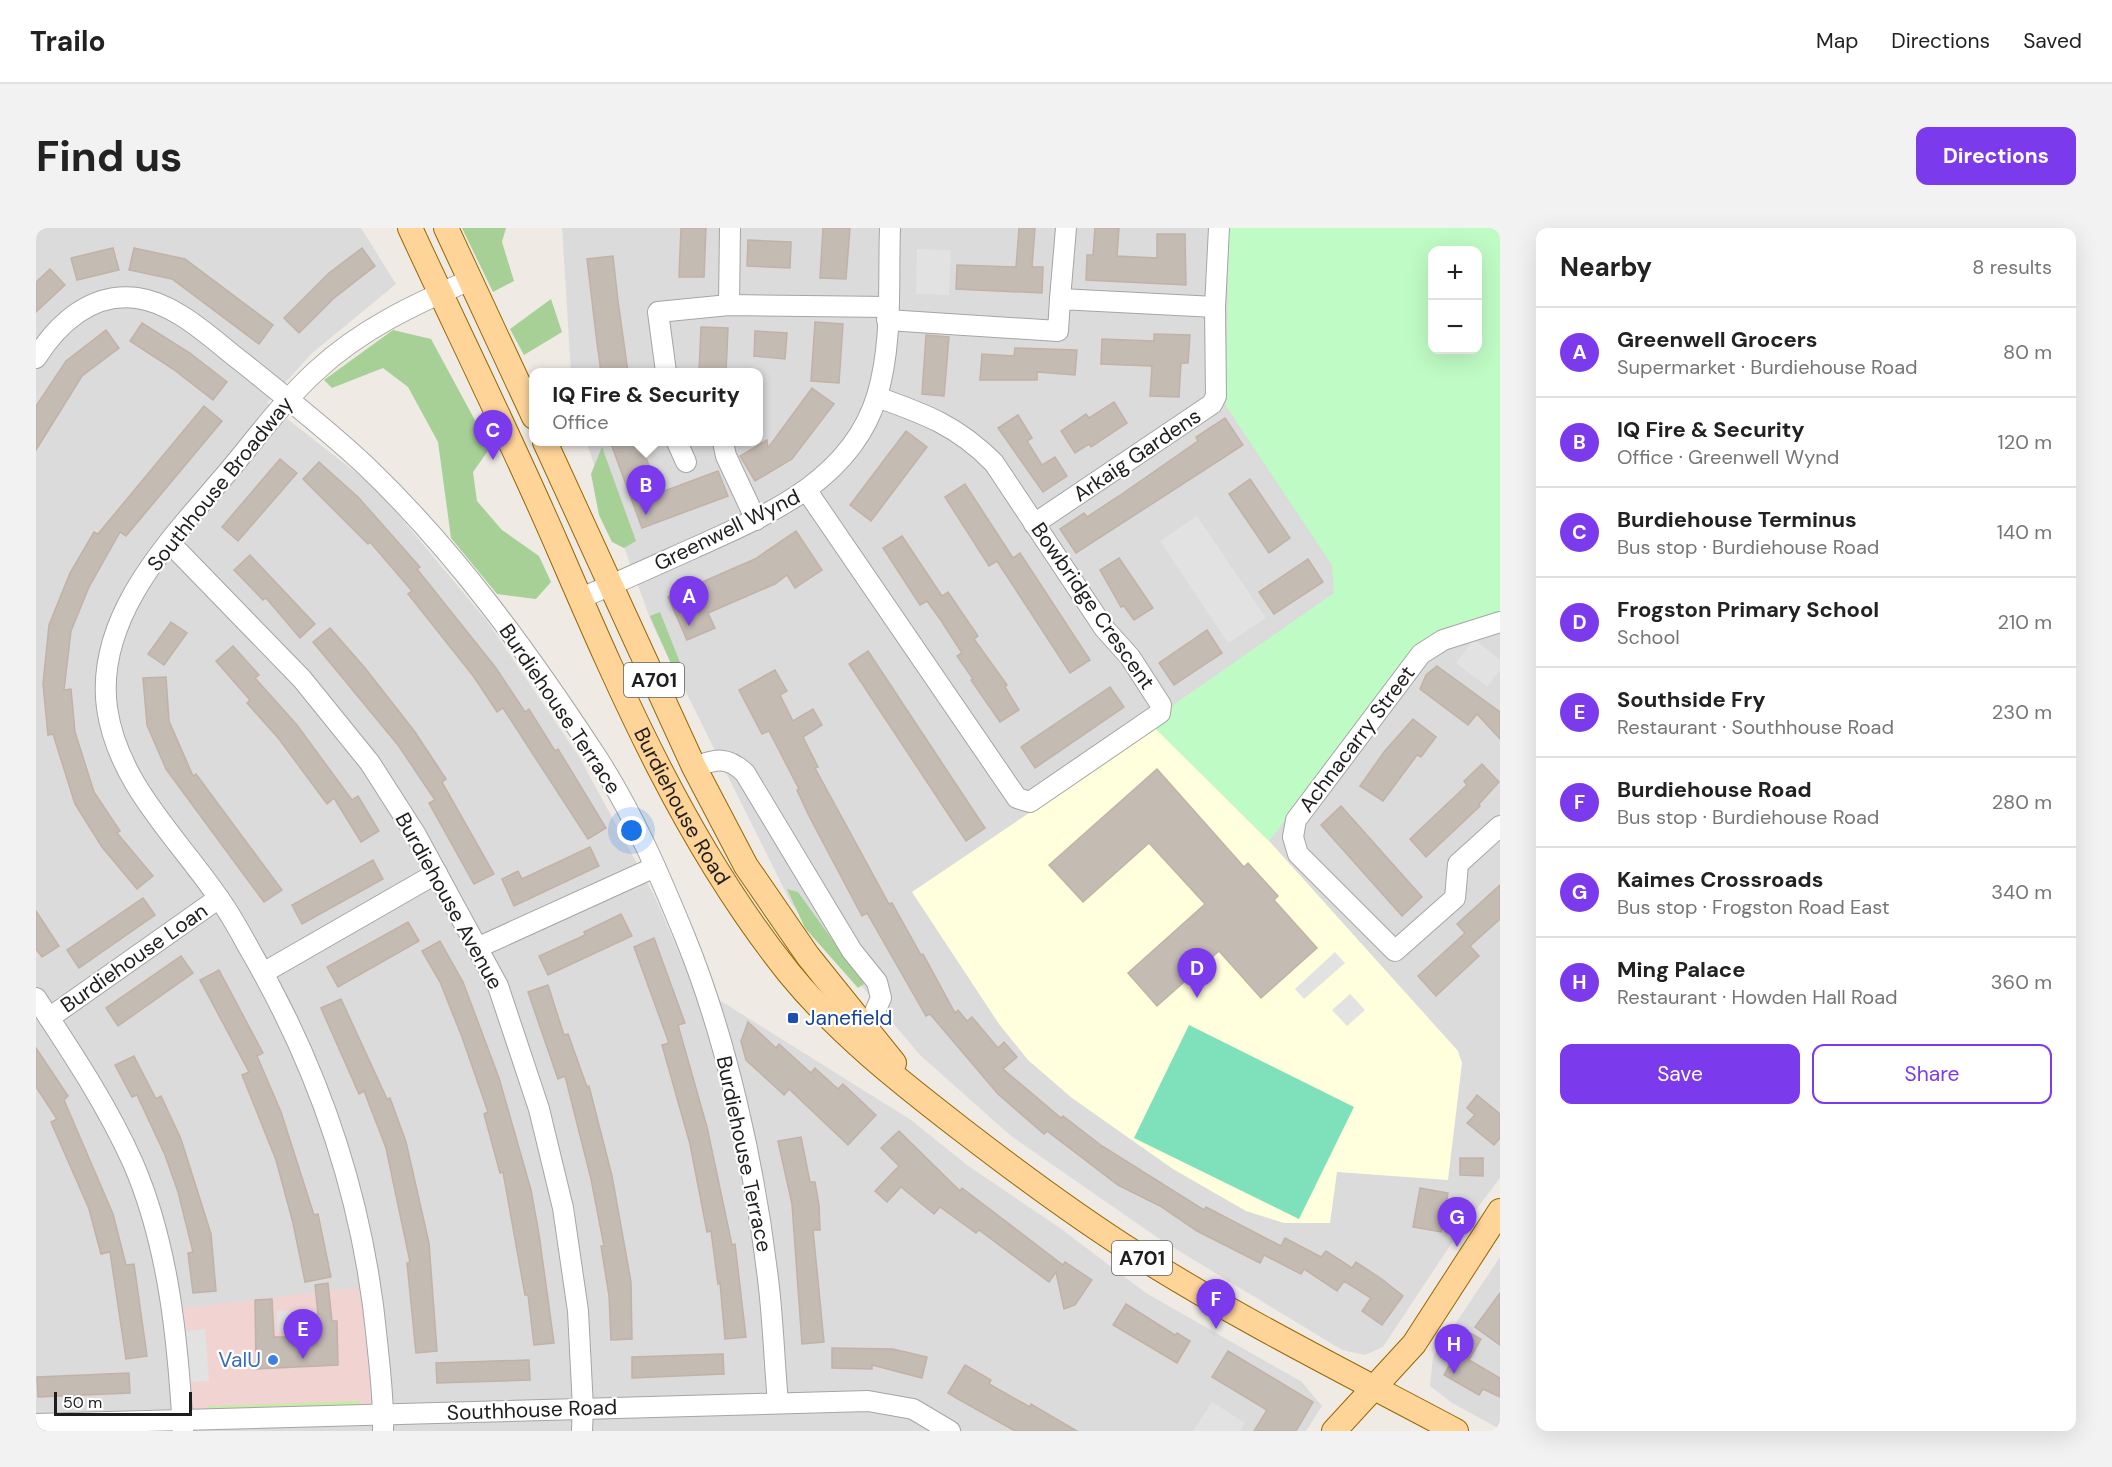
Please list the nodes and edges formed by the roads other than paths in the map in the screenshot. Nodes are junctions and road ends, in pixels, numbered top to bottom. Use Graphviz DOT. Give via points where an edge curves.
graph roads {
  1 [pos="410,228"];
  2 [pos="446,228"];
  3 [pos="730,228"];
  4 [pos="890,228"];
  5 [pos="1066,228"];
  6 [pos="1219,228"];
  7 [pos="470,280"];
  8 [pos="440,293"];
  9 [pos="1060,299"];
  10 [pos="729,305"];
  11 [pos="1215,307"];
  12 [pos="888,314"];
  13 [pos="36,358"];
  14 [pos="665,368"];
  15 [pos="877,397"];
  16 [pos="289,400"];
  17 [pos="529,406"];
  18 [pos="547,446"];
  19 [pos="679,446"];
  20 [pos="724,446"];
  21 [pos="686,462"];
  22 [pos="807,491"];
  23 [pos="756,520"];
  24 [pos="1034,524"];
  25 [pos="169,542"];
  26 [pos="611,585"];
  27 [pos="581,598"];
  28 [pos="1500,622"];
  29 [pos="694,766"];
  30 [pos="1500,826"];
  31 [pos="655,867"];
  32 [pos="437,873"];
  33 [pos="219,898"];
  34 [pos="479,947"];
  35 [pos="264,973"];
  36 [pos="36,998"];
  37 [pos="49,1018"];
  38 [pos="855,1030"];
  39 [pos="1500,1211"];
  40 [pos="1375,1388"];
  41 [pos="778,1403"];
  42 [pos="583,1408"];
  43 [pos="36,1424"];
  44 [pos="383,1424"];
  45 [pos="182,1426"];
  46 [pos="582,1431"];
  47 [pos="950,1431"];
  48 [pos="1334,1431"];
  49 [pos="1456,1431"];
  1 -- 8 [label="main road, Burdiehouse Road / A701"];
  2 -- 7 [label="main road"];
  3 -- 10 [label="street"];
  4 -- 12 [label="street, Greenwell Wynd"];
  5 -- 9 [label="street"];
  6 -- 11 [label="street, Arkaig Gardens"];
  7 -- 8 [label="street, Southhouse Broadway"];
  7 -- 17 [label="main road"];
  8 -- 16 [label="street, Southhouse Broadway" via="389,317 343,349 317,369"];
  8 -- 27 [label="main road, Burdiehouse Road / A701"];
  9 -- 11 [label="street"];
  9 -- 12 [label="street" via="1058,331"];
  10 -- 12 [label="street"];
  10 -- 14 [label="street" via="658,312"];
  11 -- 24 [label="street, Arkaig Gardens" via="1216,396 1212,404"];
  12 -- 15 [label="street, Greenwell Wynd"];
  13 -- 16 [label="street, Burdiehouse Terrace" via="67,320 84,308 119,297 136,297 152,301 186,320"];
  15 -- 22 [label="street, Greenwell Wynd" via="849,447"];
  15 -- 24 [label="street, Bowbridge Crescent" via="928,414 977,446 994,463"];
  16 -- 25 [label="street, Southhouse Broadway"];
  16 -- 31 [label="street, Burdiehouse Terrace" via="366,467 469,578 598,759"];
  18 -- 26 [label="main road, Burdiehouse Road / A701"];
  19 -- 21 [label="street"];
  20 -- 23 [label="street"];
  22 -- 23 [label="street, Greenwell Wynd"];
  22 -- 24 [label="street, Bowbridge Crescent" via="1017,798 1030,802 1160,713 1161,705"];
  23 -- 26 [label="street, Greenwell Wynd"];
  25 -- 32 [label="street, Burdiehouse Avenue" via="330,711 370,763"];
  25 -- 33 [label="street, Southhouse Broadway" via="118,624 107,670 107,708 119,751 138,791"];
  26 -- 27 [label="street, Greenwell Wynd"];
  26 -- 29 [label="main road, Burdiehouse Road / A701"];
  27 -- 38 [label="main road, Burdiehouse Road / A701" via="646,744 716,873 791,975"];
  28 -- 30 [label="street, Achnacarry Street" via="1443,640 1421,654 1296,820 1293,837 1298,854 1395,951 1455,898 1458,864"];
  29 -- 38 [label="main road, Burdiehouse Road / A701" via="746,866"];
  29 -- 38 [label="street" via="714,760 734,762 746,773 846,941 877,982 881,998 873,1016"];
  31 -- 34 [label="street"];
  31 -- 41 [label="street, Burdiehouse Terrace" via="708,1000 731,1083 763,1242"];
  32 -- 34 [label="street, Burdiehouse Avenue"];
  32 -- 35 [label="street"];
  33 -- 35 [label="street, Southhouse Broadway"];
  33 -- 37 [label="street, Burdiehouse Loan"];
  34 -- 42 [label="street, Burdiehouse Avenue" via="498,986 518,1044 551,1156 578,1311"];
  35 -- 44 [label="street, Southhouse Broadway" via="298,1041 344,1161 369,1267"];
  36 -- 37 [label="street"];
  37 -- 45 [label="street" via="117,1129 147,1202 166,1277"];
  38 -- 40 [label="main road, Burdiehouse Road / A701" via="926,1102 1047,1194 1138,1255"];
  39 -- 40 [label="main road" via="1414,1344"];
  40 -- 48 [label="main road"];
  40 -- 49 [label="main road, A701"];
  41 -- 42 [label="street, Southhouse Road"];
  41 -- 47 [label="street, Southhouse Road" via="890,1404 913,1409"];
  42 -- 44 [label="street, Southhouse Road"];
  42 -- 46 [label="street, Burdiehouse Avenue"];
  43 -- 45 [label="street, Southhouse Road"];
  44 -- 45 [label="street, Southhouse Road"];
}
